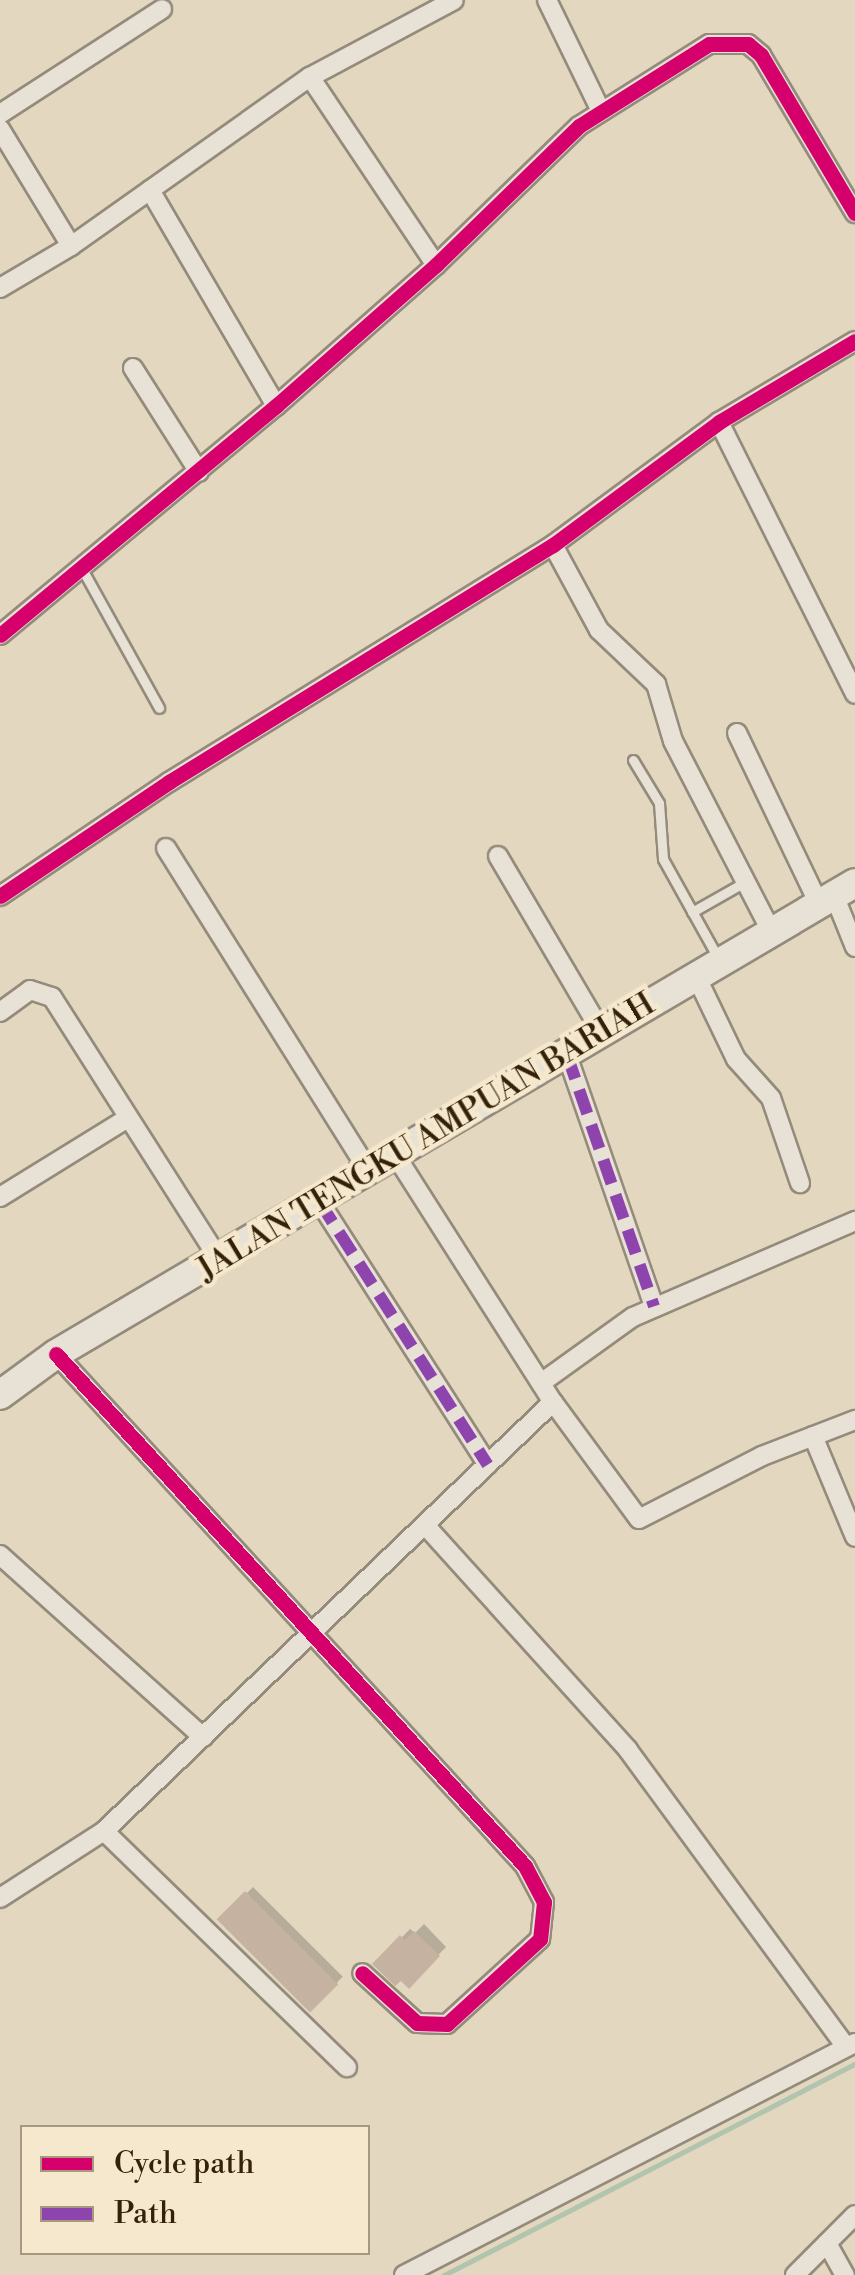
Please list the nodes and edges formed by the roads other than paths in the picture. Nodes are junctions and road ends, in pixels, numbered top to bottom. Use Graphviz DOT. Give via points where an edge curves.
graph roads {
  1 [pos="454,0"];
  2 [pos="547,0"];
  3 [pos="162,9"];
  4 [pos="310,77"];
  5 [pos="600,109"];
  6 [pos="0,114"];
  7 [pos="0,129"];
  8 [pos="150,190"];
  9 [pos="855,213"];
  10 [pos="71,246"];
  11 [pos="436,265"];
  12 [pos="0,288"];
  13 [pos="855,341"];
  14 [pos="133,368"];
  15 [pos="276,406"];
  16 [pos="719,422"];
  17 [pos="198,472"];
  18 [pos="554,545"];
  19 [pos="79,565"];
  20 [pos="0,635"];
  21 [pos="855,694"];
  22 [pos="159,708"];
  23 [pos="737,733"];
  24 [pos="633,760"];
  25 [pos="166,848"];
  26 [pos="498,856"];
  27 [pos="743,883"];
  28 [pos="836,894"];
  29 [pos="0,896"];
  30 [pos="692,912"];
  31 [pos="771,931"];
  32 [pos="855,948"];
  33 [pos="720,960"];
  34 [pos="697,978"];
  35 [pos="0,1012"];
  36 [pos="603,1034"];
  37 [pos="568,1055"];
  38 [pos="128,1118"];
  39 [pos="396,1156"];
  40 [pos="369,1171"];
  41 [pos="800,1182"];
  42 [pos="0,1197"];
  43 [pos="319,1200"];
  44 [pos="855,1221"];
  45 [pos="219,1259"];
  46 [pos="654,1306"];
  47 [pos="56,1354"];
  48 [pos="541,1383"];
  49 [pos="0,1395"];
  50 [pos="553,1402"];
  51 [pos="855,1420"];
  52 [pos="812,1436"];
  53 [pos="488,1465"];
  54 [pos="424,1525"];
  55 [pos="855,1538"];
  56 [pos="0,1555"];
  57 [pos="311,1633"];
  58 [pos="203,1737"];
  59 [pos="104,1831"];
  60 [pos="0,1898"];
  61 [pos="362,1973"];
  62 [pos="851,2045"];
  63 [pos="347,2067"];
  64 [pos="855,2215"];
  65 [pos="827,2243"];
  66 [pos="404,2275"];
  67 [pos="795,2275"];
  68 [pos="845,2275"];
  1 -- 4 [label="street"];
  2 -- 5 [label="street"];
  3 -- 6 [label="street"];
  4 -- 8 [label="street"];
  4 -- 11 [label="street"];
  5 -- 9 [label="street" via="709,44 748,44 761,55"];
  5 -- 11 [label="street"];
  7 -- 10 [label="street"];
  8 -- 10 [label="street"];
  8 -- 15 [label="street"];
  10 -- 12 [label="street"];
  11 -- 15 [label="street"];
  13 -- 16 [label="street"];
  14 -- 17 [label="street"];
  15 -- 17 [label="street"];
  16 -- 18 [label="street"];
  16 -- 21 [label="street"];
  17 -- 19 [label="street"];
  18 -- 27 [label="street" via="599,630 656,684 673,741 731,844"];
  18 -- 29 [label="street" via="169,782"];
  19 -- 20 [label="street"];
  19 -- 22 [label="lane"];
  23 -- 28 [label="street"];
  24 -- 30 [label="lane" via="659,804 663,859"];
  25 -- 40 [label="street"];
  26 -- 36 [label="street"];
  27 -- 30 [label="lane"];
  27 -- 31 [label="street"];
  28 -- 31 [label="main road, JALAN TENGKU AMPUAN BARIAH"];
  28 -- 32 [label="street"];
  30 -- 33 [label="lane"];
  31 -- 33 [label="main road, JALAN TENGKU AMPUAN BARIAH"];
  33 -- 34 [label="main road, JALAN TENGKU AMPUAN BARIAH"];
  34 -- 36 [label="main road, JALAN TENGKU AMPUAN BARIAH"];
  34 -- 41 [label="street" via="736,1059 771,1098"];
  35 -- 38 [label="street" via="30,990 52,996"];
  36 -- 37 [label="main road, JALAN TENGKU AMPUAN BARIAH"];
  37 -- 39 [label="main road, JALAN TENGKU AMPUAN BARIAH"];
  37 -- 46 [label="street"];
  38 -- 42 [label="street"];
  38 -- 45 [label="street"];
  39 -- 40 [label="main road, JALAN TENGKU AMPUAN BARIAH"];
  39 -- 48 [label="street"];
  40 -- 43 [label="main road, JALAN TENGKU AMPUAN BARIAH"];
  43 -- 45 [label="main road, JALAN TENGKU AMPUAN BARIAH"];
  43 -- 53 [label="street"];
  44 -- 46 [label="street"];
  45 -- 47 [label="main road, JALAN TENGKU AMPUAN BARIAH"];
  46 -- 48 [label="street"];
  47 -- 49 [label="main road, JALAN TENGKU AMPUAN BARIAH"];
  47 -- 57 [label="street"];
  48 -- 50 [label="street"];
  50 -- 52 [label="street" via="639,1519"];
  50 -- 53 [label="street"];
  51 -- 52 [label="street"];
  52 -- 55 [label="street"];
  53 -- 54 [label="street"];
  54 -- 57 [label="street"];
  54 -- 62 [label="street" via="628,1750"];
  56 -- 58 [label="street"];
  57 -- 58 [label="street"];
  57 -- 61 [label="street" via="526,1866 544,1902 540,1939 447,2024 417,2023"];
  58 -- 59 [label="street"];
  59 -- 60 [label="street"];
  59 -- 63 [label="street"];
  62 -- 66 [label="street"];
  64 -- 65 [label="street"];
  65 -- 67 [label="street"];
  65 -- 68 [label="street"];
}
